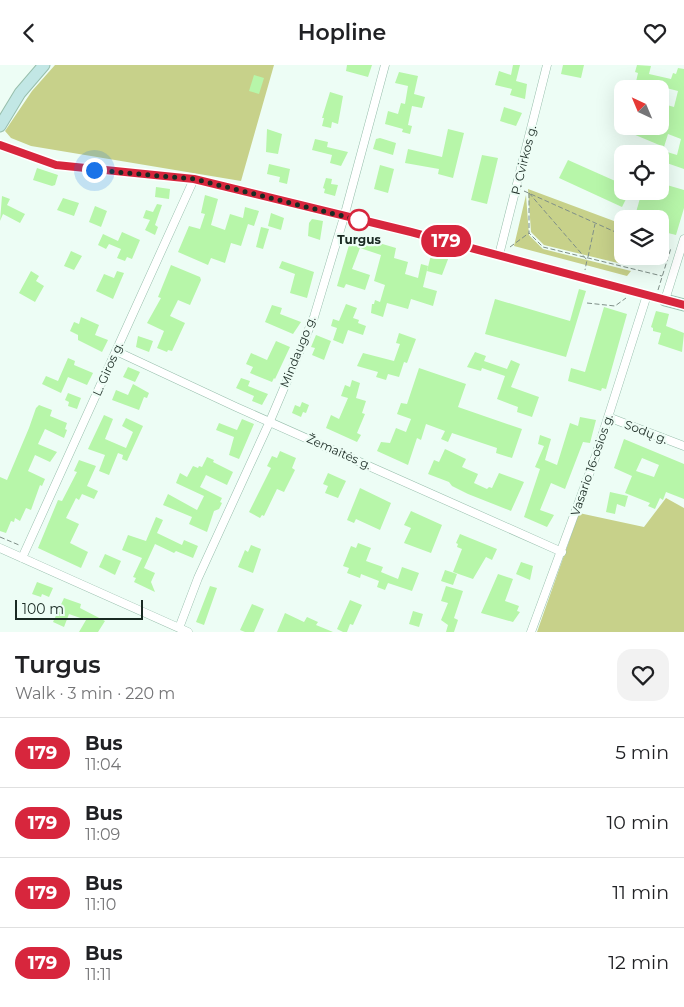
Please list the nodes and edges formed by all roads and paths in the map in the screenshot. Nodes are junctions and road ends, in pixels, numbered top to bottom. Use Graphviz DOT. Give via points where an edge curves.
graph roads {
  1 [pos="44,65"];
  2 [pos="385,65"];
  3 [pos="547,65"];
  4 [pos="0,127"];
  5 [pos="0,145"];
  6 [pos="194,179"];
  7 [pos="517,187"];
  8 [pos="529,193"];
  9 [pos="344,217"];
  10 [pos="596,223"];
  11 [pos="614,231"];
  12 [pos="529,233"];
  13 [pos="683,242"];
  14 [pos="671,248"];
  15 [pos="499,255"];
  16 [pos="586,258"];
  17 [pos="662,276"];
  18 [pos="584,277"];
  19 [pos="629,290"];
  20 [pos="656,298"];
  21 [pos="587,303"];
  22 [pos="684,305"];
  23 [pos="116,351"];
  24 [pos="608,417"];
  25 [pos="270,421"];
  26 [pos="684,447"];
  27 [pos="0,537"];
  28 [pos="0,548"];
  29 [pos="26,549"];
  30 [pos="562,552"];
  31 [pos="22,558"];
  32 [pos="178,628"];
  33 [pos="188,632"];
  34 [pos="530,632"];
  1 -- 4 [label="main road" via="20,93"];
  2 -- 9 [label="street, Mindaugo g."];
  3 -- 7 [label="street, P. Cvirkos g."];
  5 -- 6 [label="street" via="56,165"];
  6 -- 9 [label="street"];
  6 -- 23 [label="street, L. Giros g."];
  7 -- 8 [label="path"];
  7 -- 15 [label="street, P. Cvirkos g."];
  8 -- 10 [label="path"];
  8 -- 12 [label="path"];
  8 -- 16 [label="path"];
  9 -- 15 [label="street"];
  9 -- 25 [label="street, Mindaugo g." via="314,317"];
  10 -- 11 [label="path"];
  10 -- 16 [label="path"];
  12 -- 15 [label="path"];
  12 -- 16 [label="path" via="544,247"];
  13 -- 14 [label="path"];
  13 -- 20 [label="street, Vasario 16-osios g."];
  14 -- 17 [label="path"];
  15 -- 18 [label="street"];
  16 -- 17 [label="path"];
  16 -- 18 [label="path"];
  17 -- 20 [label="path"];
  18 -- 19 [label="street"];
  19 -- 20 [label="street"];
  19 -- 21 [label="path" via="625,301 615,306"];
  20 -- 22 [label="main road"];
  20 -- 24 [label="street, Vasario 16-osios g."];
  23 -- 25 [label="street, Žemaitės g."];
  23 -- 29 [label="street, L. Giros g."];
  24 -- 26 [label="street, Sodų g."];
  24 -- 30 [label="street, Vasario 16-osios g."];
  25 -- 30 [label="street, Žemaitės g."];
  25 -- 32 [label="street, Mindaugo g."];
  27 -- 29 [label="path"];
  28 -- 31 [label="street"];
  29 -- 31 [label="street, L. Giros g."];
  30 -- 34 [label="street, Vasario 16-osios g."];
  31 -- 32 [label="street"];
  32 -- 33 [label="street"];
}
